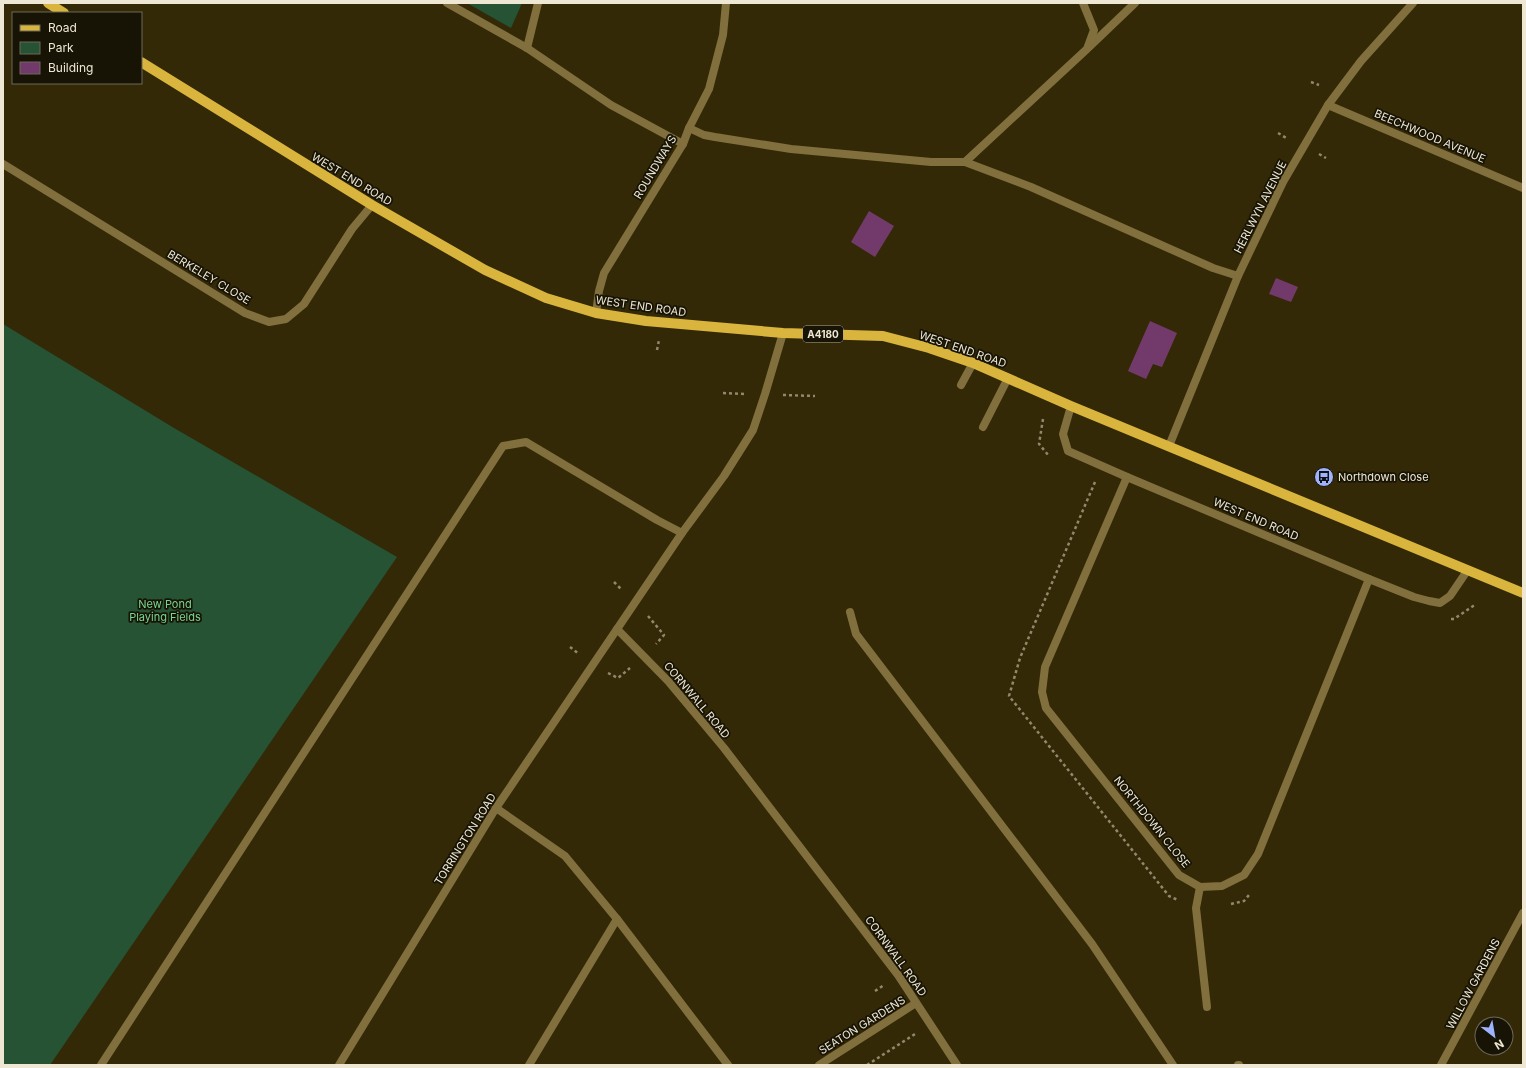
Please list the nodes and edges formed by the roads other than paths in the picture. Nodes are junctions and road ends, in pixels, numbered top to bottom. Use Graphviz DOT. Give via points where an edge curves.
graph roads {
  1 [pos="48,3"];
  2 [pos="447,3"];
  3 [pos="538,3"];
  4 [pos="726,3"];
  5 [pos="1083,3"];
  6 [pos="1135,3"];
  7 [pos="1413,3"];
  8 [pos="62,12"];
  9 [pos="527,48"];
  10 [pos="1087,49"];
  11 [pos="142,63"];
  12 [pos="1328,105"];
  13 [pos="689,128"];
  14 [pos="683,144"];
  15 [pos="966,162"];
  16 [pos="3,164"];
  17 [pos="1523,188"];
  18 [pos="372,205"];
  19 [pos="1238,276"];
  20 [pos="596,313"];
  21 [pos="783,333"];
  22 [pos="973,363"];
  23 [pos="1008,378"];
  24 [pos="961,385"];
  25 [pos="1071,406"];
  26 [pos="983,427"];
  27 [pos="1169,446"];
  28 [pos="1126,478"];
  29 [pos="682,533"];
  30 [pos="1467,571"];
  31 [pos="1369,579"];
  32 [pos="1523,593"];
  33 [pos="850,612"];
  34 [pos="618,629"];
  35 [pos="496,808"];
  36 [pos="1200,887"];
  37 [pos="1523,913"];
  38 [pos="617,918"];
  39 [pos="916,1003"];
  40 [pos="1207,1007"];
  41 [pos="101,1065"];
  42 [pos="339,1065"];
  43 [pos="529,1065"];
  44 [pos="728,1065"];
  45 [pos="819,1065"];
  46 [pos="957,1065"];
  47 [pos="1173,1065"];
  48 [pos="1441,1065"];
  1 -- 8 [label="main road"];
  2 -- 9 [label="street"];
  3 -- 9 [label="street"];
  4 -- 13 [label="street, ROUNDWAYS" via="723,35 709,89"];
  5 -- 10 [label="street" via="1094,30"];
  6 -- 10 [label="street"];
  7 -- 12 [label="street, HERLWYN AVENUE" via="1361,61"];
  9 -- 14 [label="street" via="612,106"];
  10 -- 15 [label="street"];
  11 -- 18 [label="main road, WEST END ROAD / A4180"];
  12 -- 17 [label="street, BEECHWOOD AVENUE"];
  12 -- 19 [label="street, HERLWYN AVENUE" via="1283,182"];
  13 -- 14 [label="street, ROUNDWAYS"];
  13 -- 15 [label="street" via="704,135 791,149 931,162"];
  14 -- 20 [label="street, ROUNDWAYS" via="604,274"];
  15 -- 19 [label="street" via="1032,187 1213,268"];
  16 -- 18 [label="street, BERKELEY CLOSE" via="246,313 269,322 286,319 304,304 352,229"];
  18 -- 20 [label="main road, WEST END ROAD / A4180" via="485,270 546,298"];
  19 -- 27 [label="street, HERLWYN AVENUE"];
  20 -- 21 [label="main road, WEST END ROAD / A4180" via="646,321"];
  21 -- 22 [label="main road, WEST END ROAD / A4180" via="883,336"];
  21 -- 29 [label="street" via="753,430 724,476"];
  22 -- 23 [label="main road, WEST END ROAD / A4180"];
  22 -- 24 [label="street"];
  23 -- 25 [label="main road, WEST END ROAD / A4180"];
  23 -- 26 [label="street"];
  25 -- 27 [label="main road, WEST END ROAD / A4180"];
  25 -- 28 [label="street, WEST END ROAD" via="1064,434 1068,451"];
  27 -- 30 [label="main road, WEST END ROAD / A4180"];
  28 -- 31 [label="street, WEST END ROAD"];
  28 -- 36 [label="street, NORTHDOWN CLOSE" via="1045,667 1042,692 1046,708 1179,875"];
  29 -- 34 [label="street"];
  29 -- 41 [label="street" via="526,442 502,446"];
  30 -- 31 [label="street, WEST END ROAD" via="1450,596 1440,603 1414,597"];
  30 -- 32 [label="main road, WEST END ROAD / A4180"];
  31 -- 36 [label="street" via="1258,854 1244,875 1222,886"];
  33 -- 47 [label="street" via="856,634 1092,944"];
  34 -- 35 [label="street, TORRINGTON ROAD"];
  34 -- 39 [label="street, CORNWALL ROAD" via="668,681 724,748 893,969"];
  35 -- 38 [label="street" via="565,856"];
  35 -- 42 [label="street, TORRINGTON ROAD"];
  36 -- 40 [label="street" via="1196,908"];
  37 -- 48 [label="street, WILLOW GARDENS"];
  38 -- 43 [label="street"];
  38 -- 44 [label="street"];
  39 -- 45 [label="street, SEATON GARDENS"];
  39 -- 46 [label="street, CORNWALL ROAD"];
}
